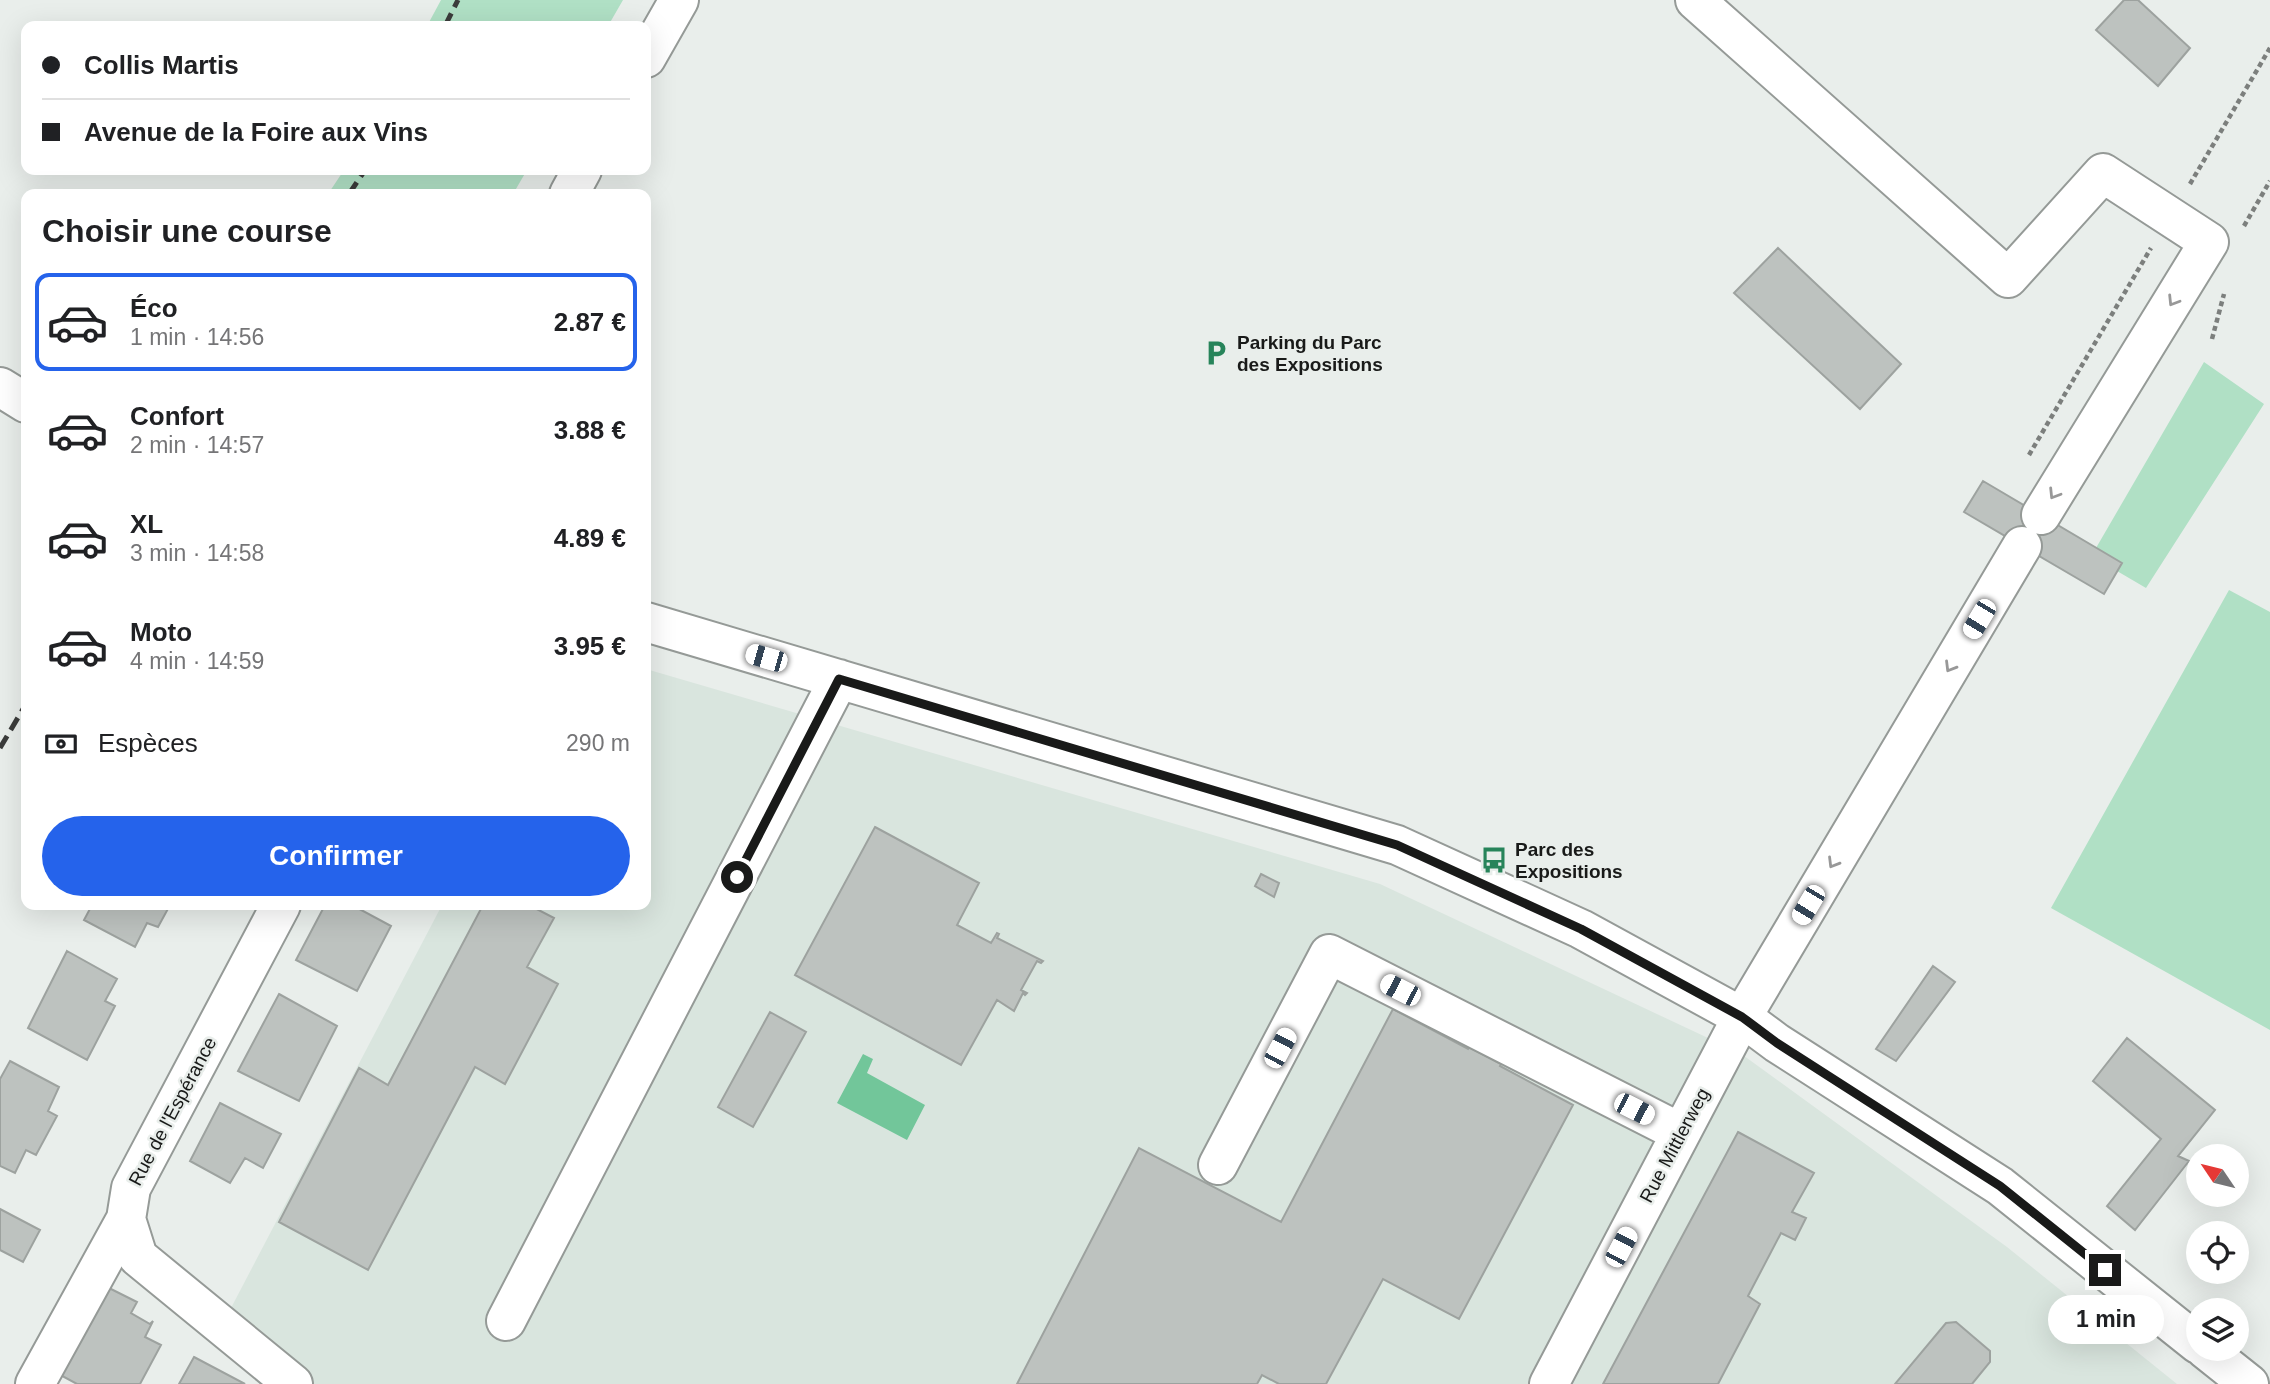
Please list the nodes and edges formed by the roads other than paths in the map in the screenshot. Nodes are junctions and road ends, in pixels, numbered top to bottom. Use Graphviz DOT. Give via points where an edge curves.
graph roads {
  1 [pos="679,0"];
  2 [pos="1695,0"];
  3 [pos="651,49"];
  4 [pos="651,623"];
  5 [pos="839,679"];
  6 [pos="278,910"];
  7 [pos="1742,1017"];
  8 [pos="1681,1133"];
  9 [pos="1218,1165"];
  10 [pos="125,1219"];
  11 [pos="506,1321"];
  12 [pos="2186,1334"];
  13 [pos="2220,1361"];
  14 [pos="35,1384"];
  15 [pos="293,1384"];
  16 [pos="1549,1384"];
  17 [pos="2249,1384"];
  1 -- 3 [label="street"];
  2 -- 7 [label="street, Rue Mittlerweg, one-way" via="2008,278 2103,173 2209,243"];
  4 -- 5 [label="street"];
  5 -- 7 [label="street" via="1397,845 1581,929"];
  5 -- 11 [label="street"];
  6 -- 10 [label="street, Rue de l'Espérance" via="131,1188"];
  7 -- 8 [label="street, Rue Mittlerweg"];
  7 -- 12 [label="street" via="2000,1186"];
  8 -- 9 [label="street" via="1329,954"];
  8 -- 16 [label="street, Rue Mittlerweg"];
  10 -- 14 [label="street, Rue de l'Espérance"];
  10 -- 15 [label="street" via="138,1257"];
  13 -- 17 [label="street"];
}
